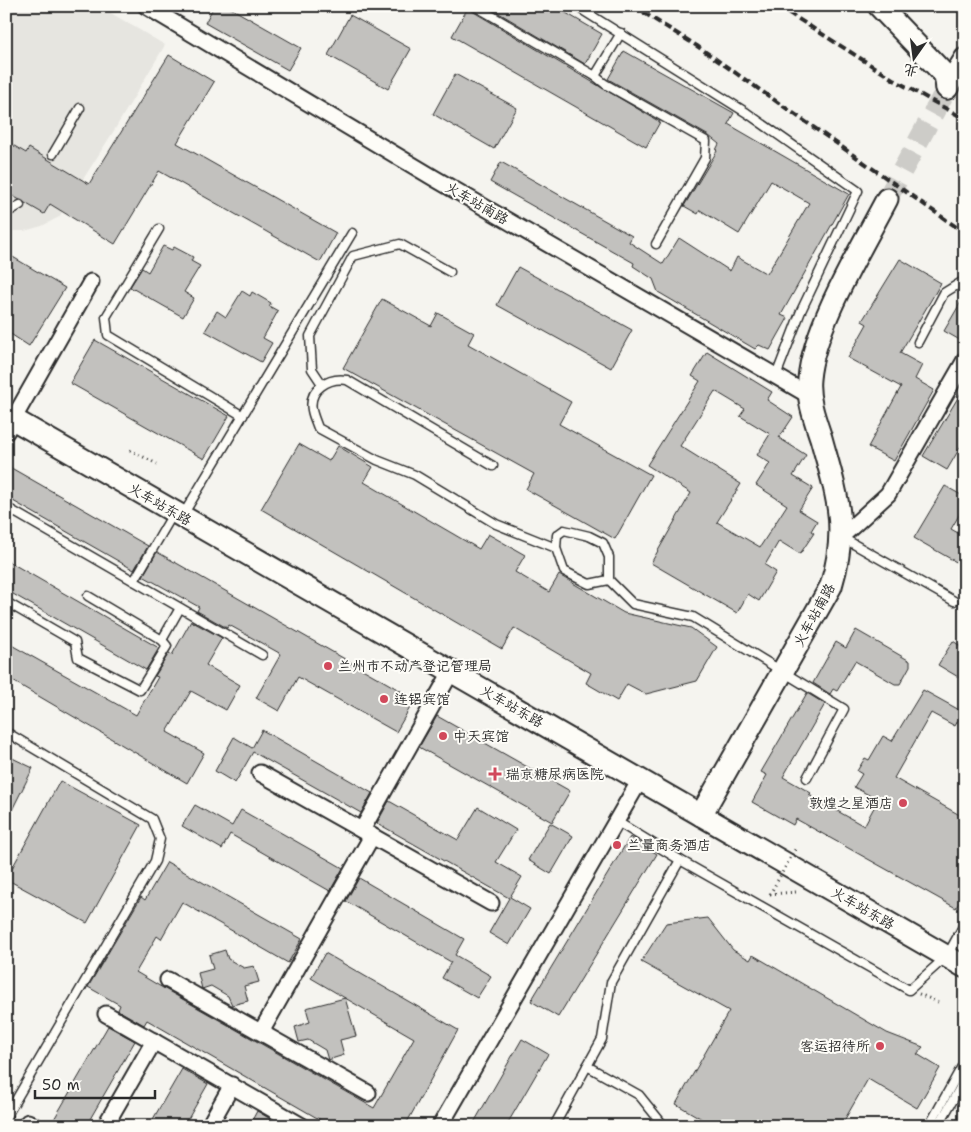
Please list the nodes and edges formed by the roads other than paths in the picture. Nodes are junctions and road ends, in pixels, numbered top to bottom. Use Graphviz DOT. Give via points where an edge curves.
graph roads {
  1 [pos="146,6"];
  2 [pos="475,6"];
  3 [pos="576,6"];
  4 [pos="879,6"];
  5 [pos="621,33"];
  6 [pos="965,59"];
  7 [pos="595,76"];
  8 [pos="80,108"];
  9 [pos="53,154"];
  10 [pos="887,199"];
  11 [pos="20,205"];
  12 [pos="6,212"];
  13 [pos="159,229"];
  14 [pos="352,234"];
  15 [pos="656,244"];
  16 [pos="450,272"];
  17 [pos="965,280"];
  18 [pos="90,282"];
  19 [pos="918,342"];
  20 [pos="965,360"];
  21 [pos="776,376"];
  22 [pos="322,384"];
  23 [pos="810,396"];
  24 [pos="243,416"];
  25 [pos="9,422"];
  26 [pos="493,466"];
  27 [pos="11,510"];
  28 [pos="178,514"];
  29 [pos="841,536"];
  30 [pos="556,548"];
  31 [pos="609,580"];
  32 [pos="134,581"];
  33 [pos="88,596"];
  34 [pos="954,601"];
  35 [pos="6,602"];
  36 [pos="180,608"];
  37 [pos="162,640"];
  38 [pos="262,655"];
  39 [pos="451,672"];
  40 [pos="782,672"];
  41 [pos="6,732"];
  42 [pos="260,773"];
  43 [pos="807,778"];
  44 [pos="640,780"];
  45 [pos="701,815"];
  46 [pos="616,821"];
  47 [pos="367,833"];
  48 [pos="680,860"];
  49 [pos="491,903"];
  50 [pos="965,923"];
  51 [pos="947,956"];
  52 [pos="965,967"];
  53 [pos="168,980"];
  54 [pos="106,1014"];
  55 [pos="261,1032"];
  56 [pos="154,1041"];
  57 [pos="965,1060"];
  58 [pos="588,1066"];
  59 [pos="965,1079"];
  60 [pos="232,1086"];
  61 [pos="368,1093"];
  62 [pos="6,1117"];
  63 [pos="105,1126"];
  64 [pos="209,1126"];
  65 [pos="302,1126"];
  66 [pos="440,1126"];
  67 [pos="554,1126"];
  68 [pos="664,1126"];
  69 [pos="929,1126"];
  70 [pos="938,1126"];
  1 -- 21 [label="street, 火车站南路"];
  2 -- 7 [label="lane"];
  3 -- 5 [label="lane"];
  4 -- 6 [label="main road" via="945,75 947,88"];
  5 -- 7 [label="lane"];
  5 -- 21 [label="lane" via="747,113 858,191 801,311"];
  7 -- 15 [label="lane" via="706,141 705,158"];
  8 -- 9 [label="lane"];
  10 -- 23 [label="main road, 火车站南路" via="844,279 822,332 808,380"];
  11 -- 12 [label="lane"];
  13 -- 24 [label="lane" via="106,317 108,335"];
  14 -- 24 [label="lane"];
  16 -- 22 [label="lane" via="400,244 353,256 310,336 312,369"];
  17 -- 19 [label="lane" via="944,293"];
  18 -- 25 [label="street"];
  20 -- 29 [label="street" via="888,494"];
  21 -- 23 [label="street, 火车站南路"];
  22 -- 26 [label="lane" via="336,378 347,380"];
  22 -- 30 [label="lane" via="312,395 311,408 318,428 378,460 415,475 496,524"];
  23 -- 29 [label="main road, 火车站南路" via="840,512"];
  24 -- 28 [label="lane"];
  25 -- 28 [label="main road, 火车站东路"];
  27 -- 32 [label="lane"];
  28 -- 32 [label="lane"];
  28 -- 39 [label="main road, 火车站东路"];
  29 -- 34 [label="lane"];
  29 -- 40 [label="main road, 火车站南路" via="839,559 831,586"];
  30 -- 31 [label="lane" via="564,571 589,584"];
  30 -- 31 [label="lane" via="558,535 564,530 603,543 609,558"];
  31 -- 40 [label="lane" via="633,604 693,617"];
  32 -- 36 [label="lane"];
  33 -- 37 [label="lane"];
  35 -- 37 [label="lane" via="75,642 78,658 140,690 167,646"];
  36 -- 37 [label="lane"];
  36 -- 38 [label="lane"];
  39 -- 44 [label="main road, 火车站东路"];
  39 -- 47 [label="street"];
  40 -- 43 [label="lane" via="844,709"];
  40 -- 45 [label="main road, 火车站南路"];
  41 -- 62 [label="lane" via="152,819 160,839 155,861"];
  42 -- 47 [label="street"];
  44 -- 45 [label="main road, 火车站东路"];
  44 -- 46 [label="street"];
  45 -- 51 [label="main road, 火车站东路"];
  46 -- 48 [label="lane"];
  46 -- 66 [label="street"];
  47 -- 49 [label="street"];
  47 -- 55 [label="street"];
  48 -- 51 [label="lane" via="909,990"];
  48 -- 58 [label="lane" via="611,982 602,1040"];
  50 -- 51 [label="lane"];
  51 -- 52 [label="main road, 火车站东路"];
  53 -- 55 [label="street"];
  54 -- 56 [label="street"];
  55 -- 61 [label="street"];
  56 -- 60 [label="street"];
  56 -- 63 [label="street"];
  57 -- 69 [label="lane"];
  58 -- 67 [label="lane"];
  58 -- 68 [label="lane" via="639,1095"];
  59 -- 70 [label="lane"];
  60 -- 64 [label="street"];
  60 -- 65 [label="street"];
}
